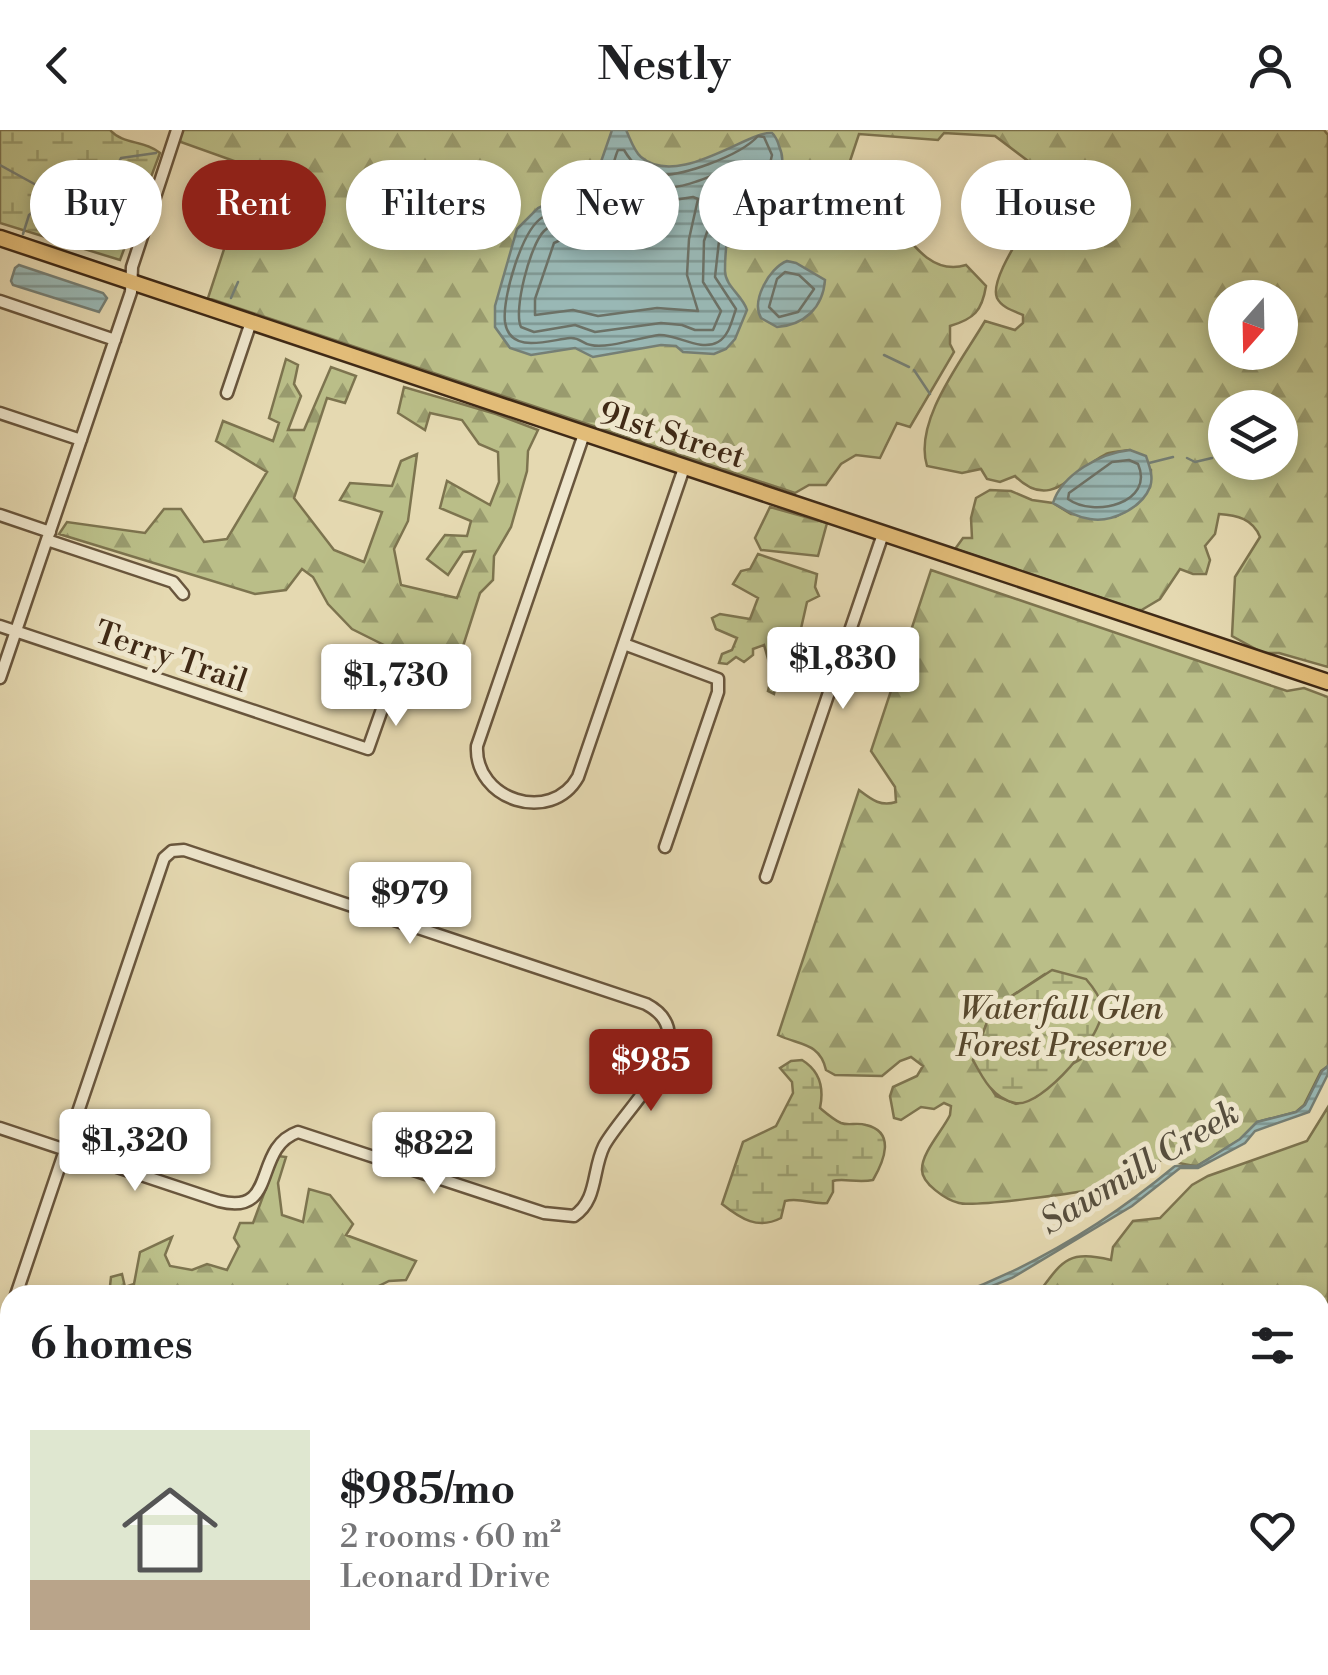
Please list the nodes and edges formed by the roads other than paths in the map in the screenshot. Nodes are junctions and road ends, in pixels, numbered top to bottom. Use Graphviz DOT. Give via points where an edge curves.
graph roads {
  1 [pos="177,130"];
  2 [pos="0,238"];
  3 [pos="131,280"];
  4 [pos="0,300"];
  5 [pos="252,322"];
  6 [pos="115,340"];
  7 [pos="227,392"];
  8 [pos="0,413"];
  9 [pos="584,434"];
  10 [pos="81,440"];
  11 [pos="684,468"];
  12 [pos="0,515"];
  13 [pos="883,534"];
  14 [pos="48,536"];
  15 [pos="184,594"];
  16 [pos="0,626"];
  17 [pos="16,631"];
  18 [pos="624,644"];
  19 [pos="0,678"];
  20 [pos="1328,682"];
  21 [pos="369,689"];
  22 [pos="387,695"];
  23 [pos="408,702"];
  24 [pos="666,847"];
  25 [pos="766,877"];
  26 [pos="0,1128"];
  27 [pos="64,1149"];
  28 [pos="19,1285"];
  1 -- 3 [label="street"];
  2 -- 3 [label="main road, 91st Street"];
  3 -- 5 [label="main road, 91st Street"];
  3 -- 6 [label="street"];
  4 -- 6 [label="street"];
  5 -- 7 [label="street"];
  5 -- 9 [label="main road, 91st Street"];
  6 -- 10 [label="street"];
  8 -- 10 [label="street"];
  9 -- 11 [label="main road, 91st Street"];
  9 -- 18 [label="street" via="478,746 480,773 495,789 543,803 572,786"];
  10 -- 14 [label="street"];
  11 -- 13 [label="main road, 91st Street"];
  11 -- 18 [label="street"];
  12 -- 14 [label="street"];
  13 -- 20 [label="main road, 91st Street"];
  13 -- 25 [label="street"];
  14 -- 15 [label="street" via="173,582"];
  14 -- 17 [label="street"];
  16 -- 17 [label="street, Terry Trail"];
  17 -- 19 [label="street"];
  17 -- 22 [label="street, Terry Trail" via="368,749"];
  18 -- 24 [label="street" via="718,680"];
  21 -- 22 [label="street"];
  22 -- 23 [label="street"];
  26 -- 27 [label="street"];
  27 -- 27 [label="street" via="234,1206 259,1192 274,1149 298,1132 544,1213 574,1216 590,1200 607,1142 668,1051 668,1023 654,1009 172,851 164,858"];
  27 -- 28 [label="street"];
}
